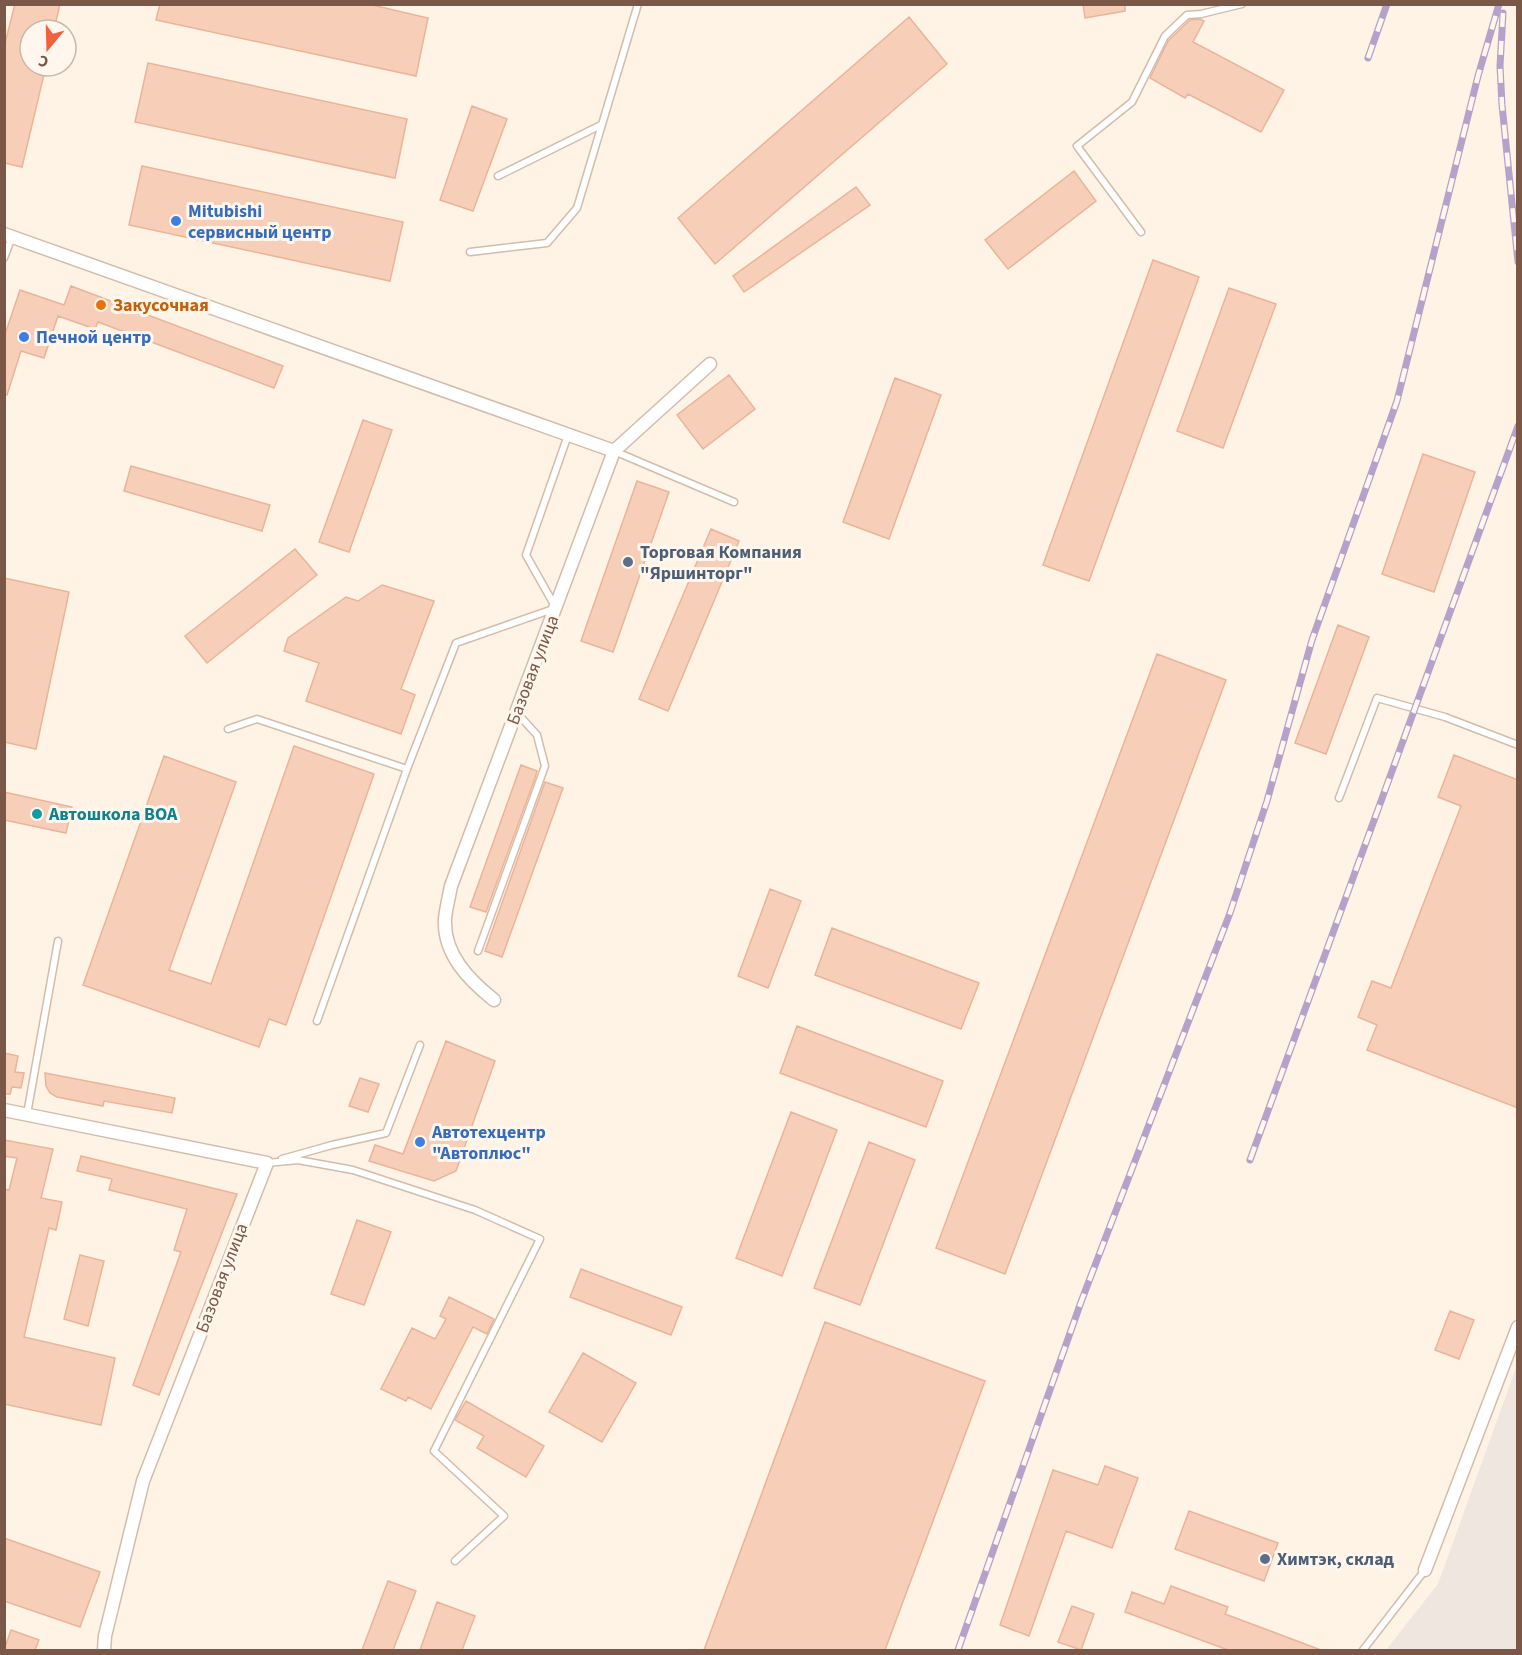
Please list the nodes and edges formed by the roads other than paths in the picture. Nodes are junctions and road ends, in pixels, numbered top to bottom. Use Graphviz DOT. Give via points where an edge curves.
graph roads {
  1 [pos="638,4"];
  2 [pos="1242,4"];
  3 [pos="601,125"];
  4 [pos="498,176"];
  5 [pos="1141,232"];
  6 [pos="8,236"];
  7 [pos="470,252"];
  8 [pos="4,258"];
  9 [pos="710,364"];
  10 [pos="568,435"];
  11 [pos="614,451"];
  12 [pos="734,502"];
  13 [pos="556,608"];
  14 [pos="517,713"];
  15 [pos="228,729"];
  16 [pos="1518,745"];
  17 [pos="407,769"];
  18 [pos="1339,798"];
  19 [pos="58,940"];
  20 [pos="478,951"];
  21 [pos="494,1000"];
  22 [pos="317,1022"];
  23 [pos="420,1045"];
  24 [pos="4,1110"];
  25 [pos="27,1115"];
  26 [pos="267,1163"];
  27 [pos="1518,1327"];
  28 [pos="455,1561"];
  29 [pos="1425,1569"];
  30 [pos="104,1650"];
  31 [pos="1363,1650"];
  1 -- 3 [label="lane"];
  2 -- 5 [label="lane" via="1187,15 1165,36 1132,102 1077,146"];
  3 -- 4 [label="lane"];
  3 -- 7 [label="lane" via="577,208 548,243"];
  6 -- 8 [label="lane"];
  6 -- 10 [label="street"];
  9 -- 11 [label="street, Базовая улица"];
  10 -- 11 [label="street"];
  10 -- 13 [label="lane" via="526,555"];
  11 -- 12 [label="lane"];
  11 -- 13 [label="street, Базовая улица"];
  13 -- 14 [label="street, Базовая улица"];
  13 -- 17 [label="lane" via="456,643"];
  14 -- 20 [label="lane" via="537,735 545,766"];
  14 -- 21 [label="street, Базовая улица" via="451,886 445,921 450,950 470,981"];
  15 -- 17 [label="lane" via="257,718"];
  16 -- 18 [label="lane" via="1445,717 1377,698"];
  17 -- 22 [label="lane"];
  19 -- 25 [label="lane"];
  23 -- 26 [label="lane" via="386,1133"];
  24 -- 25 [label="street"];
  25 -- 26 [label="street"];
  26 -- 28 [label="lane" via="298,1160 353,1170 475,1209 540,1239 434,1451 504,1516"];
  26 -- 30 [label="street, Базовая улица" via="143,1481"];
  27 -- 29 [label="street"];
  29 -- 31 [label="lane"];
}
